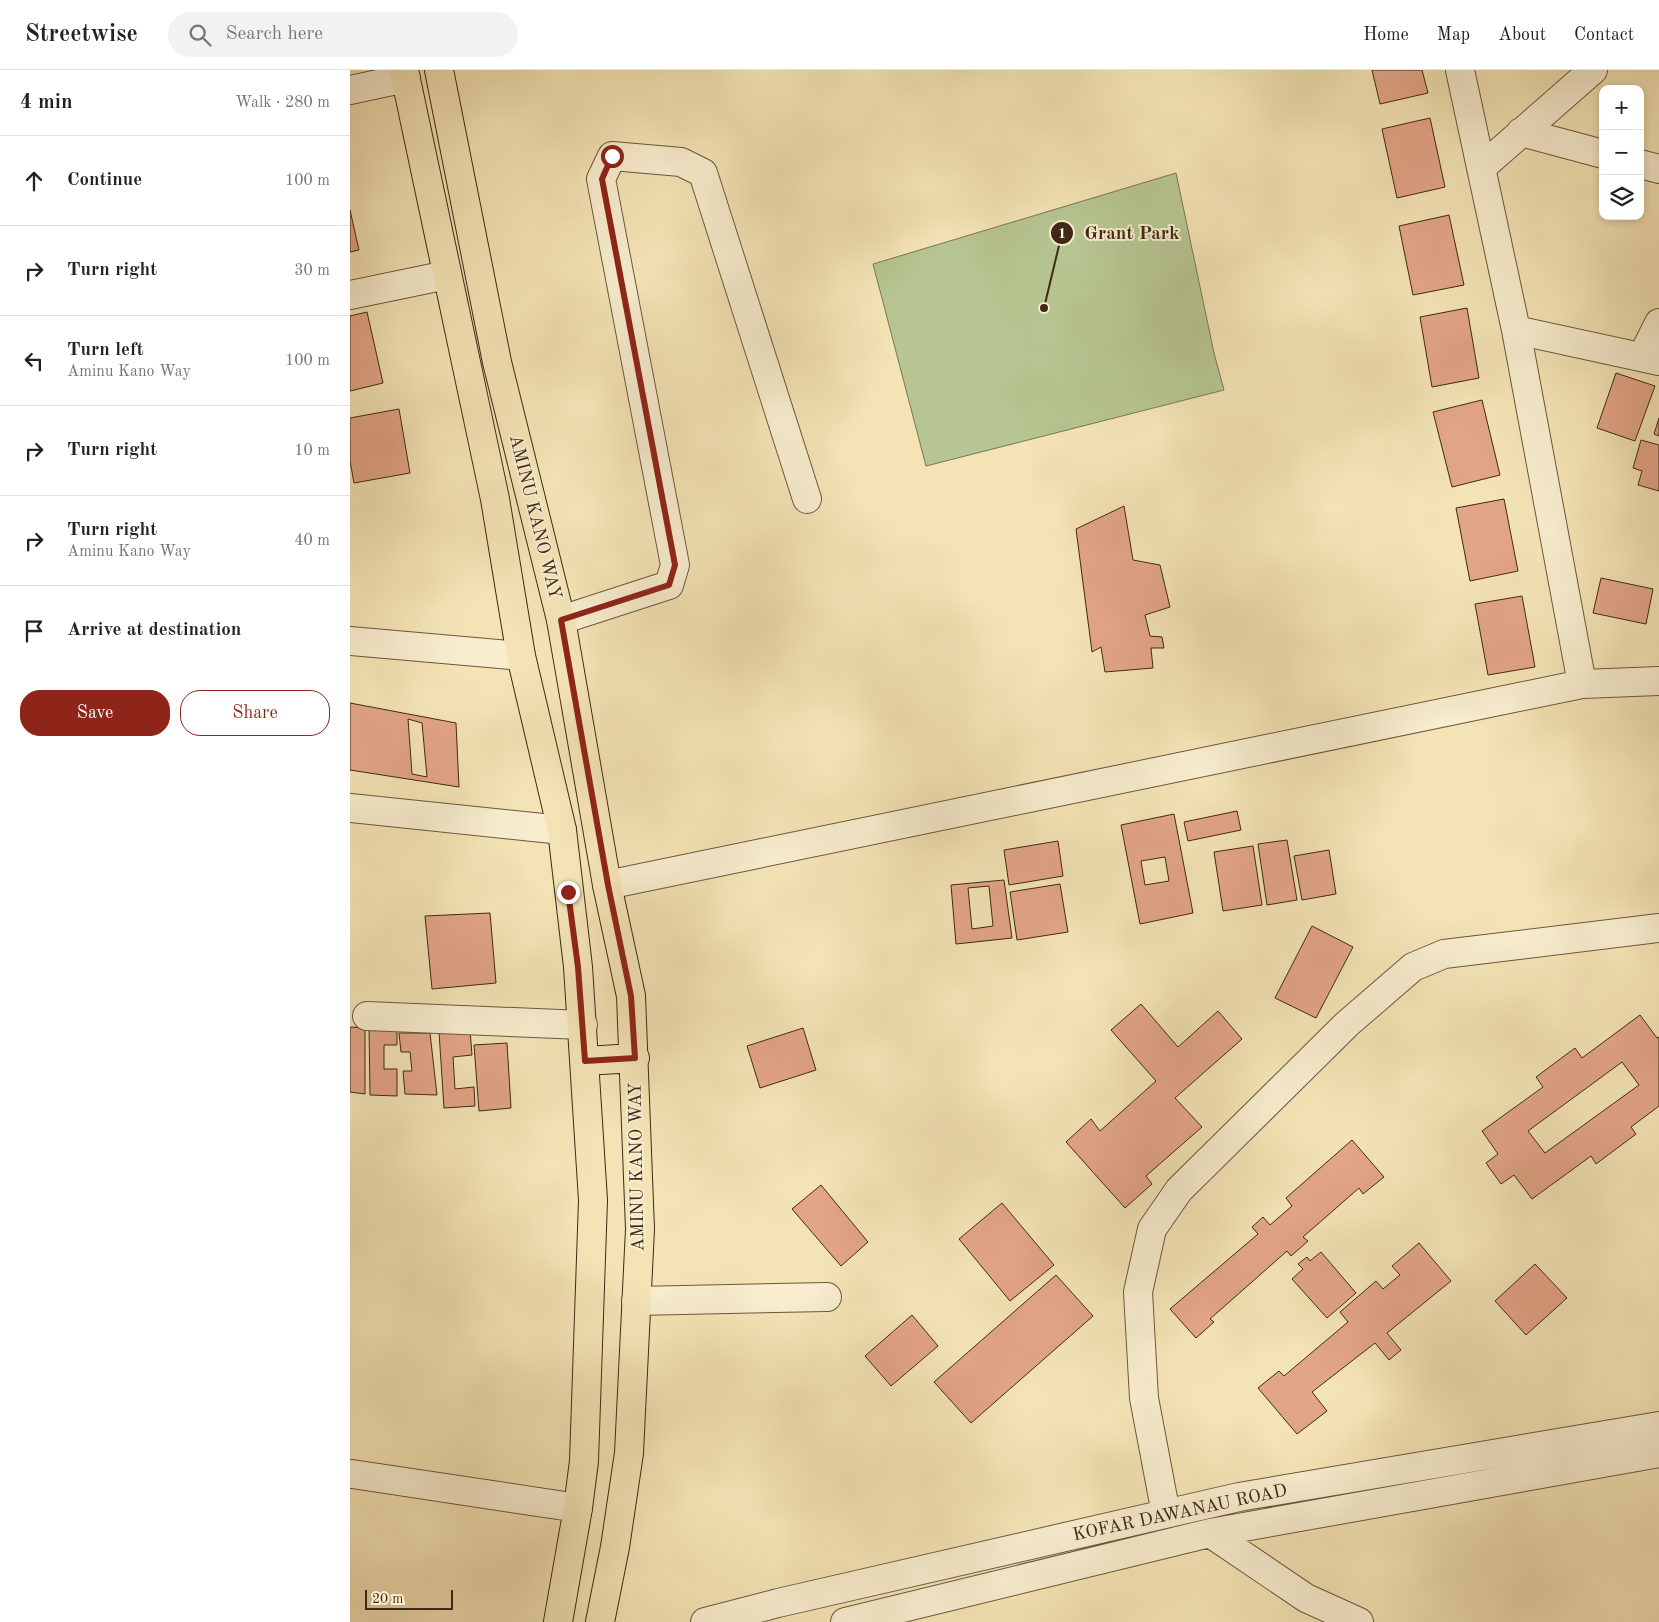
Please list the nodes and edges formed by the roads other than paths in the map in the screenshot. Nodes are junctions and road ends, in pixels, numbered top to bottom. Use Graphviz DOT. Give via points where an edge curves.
graph roads {
  1 [pos="439,70"];
  2 [pos="1460,70"];
  3 [pos="1593,70"];
  4 [pos="405,74"];
  5 [pos="350,90"];
  6 [pos="1521,132"];
  7 [pos="1599,153"];
  8 [pos="1644,165"];
  9 [pos="1481,168"];
  10 [pos="1659,169"];
  11 [pos="447,275"];
  12 [pos="350,295"];
  13 [pos="1659,323"];
  14 [pos="1516,330"];
  15 [pos="1651,359"];
  16 [pos="807,499"];
  17 [pos="561,620"];
  18 [pos="350,641"];
  19 [pos="521,656"];
  20 [pos="1659,681"];
  21 [pos="1582,684"];
  22 [pos="350,808"];
  23 [pos="562,830"];
  24 [pos="608,885"];
  25 [pos="1659,928"];
  26 [pos="367,1016"];
  27 [pos="583,1025"];
  28 [pos="635,1058"];
  29 [pos="585,1061"];
  30 [pos="827,1297"];
  31 [pos="636,1301"];
  32 [pos="1659,1426"];
  33 [pos="1659,1453"];
  34 [pos="352,1474"];
  35 [pos="578,1508"];
  36 [pos="1166,1514"];
  37 [pos="1210,1532"];
  38 [pos="558,1622"];
  39 [pos="600,1622"];
  40 [pos="705,1622"];
  41 [pos="845,1622"];
  42 [pos="1359,1622"];
  1 -- 17 [label="main road, AMINU KANO WAY" via="497,362"];
  2 -- 9 [label="street"];
  3 -- 6 [label="street"];
  4 -- 5 [label="street"];
  4 -- 11 [label="main road, AMINU KANO WAY"];
  6 -- 7 [label="street"];
  6 -- 9 [label="street"];
  8 -- 10 [label="street"];
  9 -- 14 [label="street"];
  11 -- 12 [label="street"];
  11 -- 19 [label="main road, AMINU KANO WAY" via="495,499"];
  13 -- 15 [label="street"];
  14 -- 15 [label="street"];
  14 -- 21 [label="street"];
  16 -- 17 [label="street" via="703,173 681,162 612,156 602,179 675,565 669,585"];
  17 -- 24 [label="main road, AMINU KANO WAY"];
  18 -- 19 [label="street"];
  19 -- 23 [label="main road, AMINU KANO WAY"];
  20 -- 21 [label="street"];
  21 -- 24 [label="street"];
  22 -- 23 [label="street"];
  23 -- 27 [label="main road, AMINU KANO WAY"];
  24 -- 28 [label="main road, AMINU KANO WAY" via="631,996"];
  25 -- 36 [label="street" via="1444,954 1413,967 1347,1024 1179,1190 1152,1229 1138,1292 1144,1398"];
  26 -- 27 [label="street"];
  27 -- 29 [label="main road, AMINU KANO WAY"];
  28 -- 29 [label="main road"];
  28 -- 31 [label="main road, AMINU KANO WAY" via="640,1228"];
  29 -- 35 [label="main road, AMINU KANO WAY" via="593,1200 584,1461"];
  30 -- 31 [label="street"];
  31 -- 39 [label="main road, AMINU KANO WAY" via="629,1453 616,1547"];
  32 -- 36 [label="street, KOFAR DAWANAU ROAD" via="1249,1495"];
  33 -- 37 [label="street, KOFAR DAWANAU ROAD"];
  34 -- 35 [label="street"];
  35 -- 38 [label="main road, AMINU KANO WAY"];
  36 -- 40 [label="street, KOFAR DAWANAU ROAD"];
  37 -- 41 [label="street, KOFAR DAWANAU ROAD"];
  37 -- 42 [label="street" via="1306,1598"];
}
